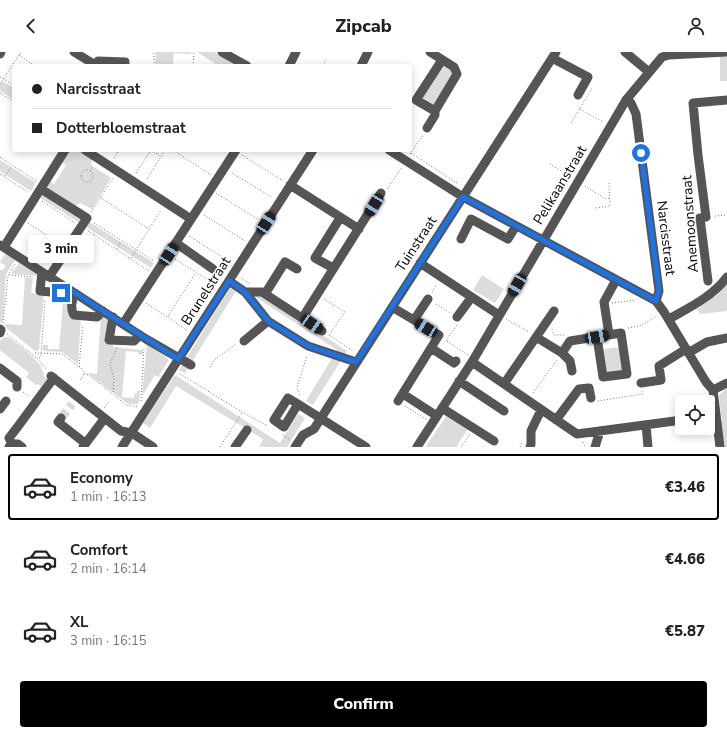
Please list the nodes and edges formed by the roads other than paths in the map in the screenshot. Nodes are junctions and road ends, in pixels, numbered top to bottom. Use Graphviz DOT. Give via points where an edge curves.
graph roads {
  1 [pos="74,52"];
  2 [pos="222,52"];
  3 [pos="296,52"];
  4 [pos="368,52"];
  5 [pos="430,52"];
  6 [pos="625,52"];
  7 [pos="727,52"];
  8 [pos="554,55"];
  9 [pos="86,56"];
  10 [pos="442,60"];
  11 [pos="94,64"];
  12 [pos="97,64"];
  13 [pos="125,64"];
  14 [pos="243,64"];
  15 [pos="289,64"];
  16 [pos="362,64"];
  17 [pos="649,72"];
  18 [pos="578,95"];
  19 [pos="626,100"];
  20 [pos="727,100"];
  21 [pos="434,111"];
  22 [pos="427,128"];
  23 [pos="64,152"];
  24 [pos="88,152"];
  25 [pos="234,152"];
  26 [pos="311,152"];
  27 [pos="392,152"];
  28 [pos="287,184"];
  29 [pos="40,190"];
  30 [pos="381,193"];
  31 [pos="465,194"];
  32 [pos="340,218"];
  33 [pos="191,219"];
  34 [pos="516,226"];
  35 [pos="359,229"];
  36 [pos="461,239"];
  37 [pos="543,240"];
  38 [pos="71,242"];
  39 [pos="176,243"];
  40 [pos="2,246"];
  41 [pos="63,256"];
  42 [pos="420,263"];
  43 [pos="333,268"];
  44 [pos="213,269"];
  45 [pos="297,269"];
  46 [pos="44,275"];
  47 [pos="727,277"];
  48 [pos="231,278"];
  49 [pos="616,280"];
  50 [pos="708,281"];
  51 [pos="66,287"];
  52 [pos="245,292"];
  53 [pos="75,293"];
  54 [pos="265,294"];
  55 [pos="471,298"];
  56 [pos="428,299"];
  57 [pos="656,301"];
  58 [pos="392,307"];
  59 [pos="102,311"];
  60 [pos="554,311"];
  61 [pos="113,317"];
  62 [pos="302,317"];
  63 [pos="457,317"];
  64 [pos="502,317"];
  65 [pos="669,319"];
  66 [pos="414,320"];
  67 [pos="268,321"];
  68 [pos="123,324"];
  69 [pos="326,333"];
  70 [pos="609,335"];
  71 [pos="143,337"];
  72 [pos="536,337"];
  73 [pos="597,337"];
  74 [pos="727,338"];
  75 [pos="244,341"];
  76 [pos="430,348"];
  77 [pos="687,351"];
  78 [pos="562,353"];
  79 [pos="470,358"];
  80 [pos="178,359"];
  81 [pos="358,359"];
  82 [pos="456,361"];
  83 [pos="191,365"];
  84 [pos="0,368"];
  85 [pos="572,371"];
  86 [pos="727,376"];
  87 [pos="459,381"];
  88 [pos="641,383"];
  89 [pos="504,384"];
  90 [pos="720,386"];
  91 [pos="17,387"];
  92 [pos="590,398"];
  93 [pos="715,405"];
  94 [pos="442,408"];
  95 [pos="541,410"];
  96 [pos="504,412"];
  97 [pos="437,416"];
  98 [pos="61,418"];
  99 [pos="321,418"];
  100 [pos="104,419"];
  101 [pos="556,420"];
  102 [pos="675,421"];
  103 [pos="646,425"];
  104 [pos="715,428"];
  105 [pos="246,430"];
  106 [pos="283,431"];
  107 [pos="600,431"];
  108 [pos="132,433"];
  109 [pos="494,441"];
  110 [pos="84,445"];
  111 [pos="10,446"];
  112 [pos="296,446"];
  113 [pos="22,447"];
  114 [pos="122,447"];
  115 [pos="153,447"];
  116 [pos="235,447"];
  117 [pos="366,447"];
  118 [pos="417,447"];
  119 [pos="530,447"];
  120 [pos="595,447"];
  121 [pos="648,447"];
  122 [pos="720,447"];
  1 -- 9 [label="street"];
  2 -- 14 [label="street"];
  3 -- 15 [label="street"];
  4 -- 16 [label="street"];
  5 -- 10 [label="street"];
  6 -- 17 [label="street"];
  7 -- 17 [label="street, Pelikaanstraat" via="669,55 662,57"];
  8 -- 18 [label="street" via="588,77"];
  8 -- 31 [label="street, Tuinstraat"];
  9 -- 11 [label="street"];
  10 -- 21 [label="street" via="454,67 457,74"];
  10 -- 21 [label="street" via="416,100"];
  12 -- 13 [label="street" via="98,61 106,61"];
  17 -- 19 [label="street, Pelikaanstraat"];
  19 -- 37 [label="street, Pelikaanstraat"];
  19 -- 57 [label="street, Narcisstraat" via="635,109 659,290"];
  20 -- 50 [label="street, Anemoonstraat" via="693,103 706,217 700,218"];
  21 -- 22 [label="street" via="435,115"];
  23 -- 29 [label="street"];
  24 -- 33 [label="street"];
  25 -- 33 [label="street"];
  26 -- 28 [label="street, Brunelstraat"];
  27 -- 31 [label="street"];
  28 -- 32 [label="street"];
  28 -- 48 [label="street, Brunelstraat"];
  29 -- 38 [label="street" via="88,218"];
  29 -- 40 [label="street"];
  30 -- 35 [label="street"];
  31 -- 34 [label="street"];
  31 -- 42 [label="street, Tuinstraat"];
  32 -- 35 [label="street"];
  32 -- 43 [label="street" via="316,258"];
  33 -- 39 [label="street"];
  34 -- 36 [label="street" via="508,239 472,219"];
  34 -- 37 [label="street"];
  35 -- 43 [label="street"];
  37 -- 49 [label="street"];
  37 -- 64 [label="street, Pelikaanstraat"];
  39 -- 44 [label="street"];
  39 -- 68 [label="street"];
  40 -- 46 [label="street"];
  41 -- 46 [label="street"];
  42 -- 55 [label="street"];
  42 -- 58 [label="street, Tuinstraat"];
  43 -- 62 [label="street"];
  45 -- 54 [label="street" via="285,262"];
  46 -- 51 [label="street"];
  46 -- 51 [label="street" via="40,291 61,293"];
  47 -- 65 [label="street" via="708,296"];
  48 -- 52 [label="street"];
  48 -- 80 [label="street, Brunelstraat"];
  49 -- 57 [label="street"];
  49 -- 70 [label="street" via="604,302"];
  51 -- 53 [label="street"];
  52 -- 54 [label="street"];
  52 -- 67 [label="street"];
  53 -- 59 [label="street"];
  53 -- 59 [label="street" via="72,311 74,315 97,317"];
  54 -- 62 [label="street"];
  55 -- 63 [label="street"];
  55 -- 64 [label="street"];
  56 -- 66 [label="street"];
  57 -- 65 [label="street"];
  58 -- 66 [label="street"];
  58 -- 81 [label="street, Tuinstraat"];
  59 -- 61 [label="street"];
  60 -- 72 [label="street"];
  61 -- 68 [label="street"];
  61 -- 71 [label="street" via="109,340 134,341"];
  62 -- 69 [label="street"];
  64 -- 79 [label="street, Pelikaanstraat"];
  65 -- 77 [label="street"];
  66 -- 76 [label="street" via="439,335"];
  67 -- 75 [label="street"];
  67 -- 81 [label="street" via="310,346"];
  68 -- 71 [label="street"];
  70 -- 73 [label="street"];
  70 -- 73 [label="street" via="621,333 627,374 603,377"];
  71 -- 80 [label="street"];
  72 -- 78 [label="street"];
  72 -- 89 [label="street"];
  73 -- 78 [label="street" via="570,341"];
  74 -- 77 [label="street" via="707,342"];
  76 -- 82 [label="street" via="454,363"];
  76 -- 97 [label="street" via="400,397"];
  77 -- 88 [label="street" via="659,366 661,380"];
  77 -- 90 [label="street" via="706,382"];
  78 -- 85 [label="street" via="570,361"];
  79 -- 87 [label="street, Pelikaanstraat"];
  79 -- 89 [label="street"];
  80 -- 83 [label="street"];
  80 -- 108 [label="street, Brunelstraat"];
  81 -- 99 [label="street, Tuinstraat"];
  84 -- 91 [label="street" via="17,381"];
  86 -- 90 [label="street"];
  87 -- 94 [label="street, Pelikaanstraat"];
  87 -- 96 [label="street"];
  89 -- 95 [label="street"];
  90 -- 93 [label="street"];
  92 -- 101 [label="street" via="589,388 579,389"];
  94 -- 97 [label="street, Pelikaanstraat"];
  94 -- 109 [label="street"];
  95 -- 101 [label="street"];
  95 -- 119 [label="street" via="531,431"];
  97 -- 118 [label="street, Pelikaanstraat"];
  98 -- 110 [label="street" via="58,422"];
  99 -- 106 [label="street" via="288,398 274,420"];
  99 -- 112 [label="street, Tuinstraat" via="314,428 303,435"];
  99 -- 117 [label="street"];
  100 -- 108 [label="street" via="121,431"];
  100 -- 110 [label="street"];
  100 -- 111 [label="street" via="74,401 52,377 9,438"];
  101 -- 107 [label="street" via="577,434"];
  102 -- 103 [label="street"];
  103 -- 107 [label="street"];
  103 -- 121 [label="street"];
  104 -- 122 [label="street"];
  105 -- 116 [label="street"];
  107 -- 120 [label="street"];
  108 -- 114 [label="street, Brunelstraat"];
  108 -- 115 [label="street"];
  111 -- 113 [label="street" via="18,444"];
}
